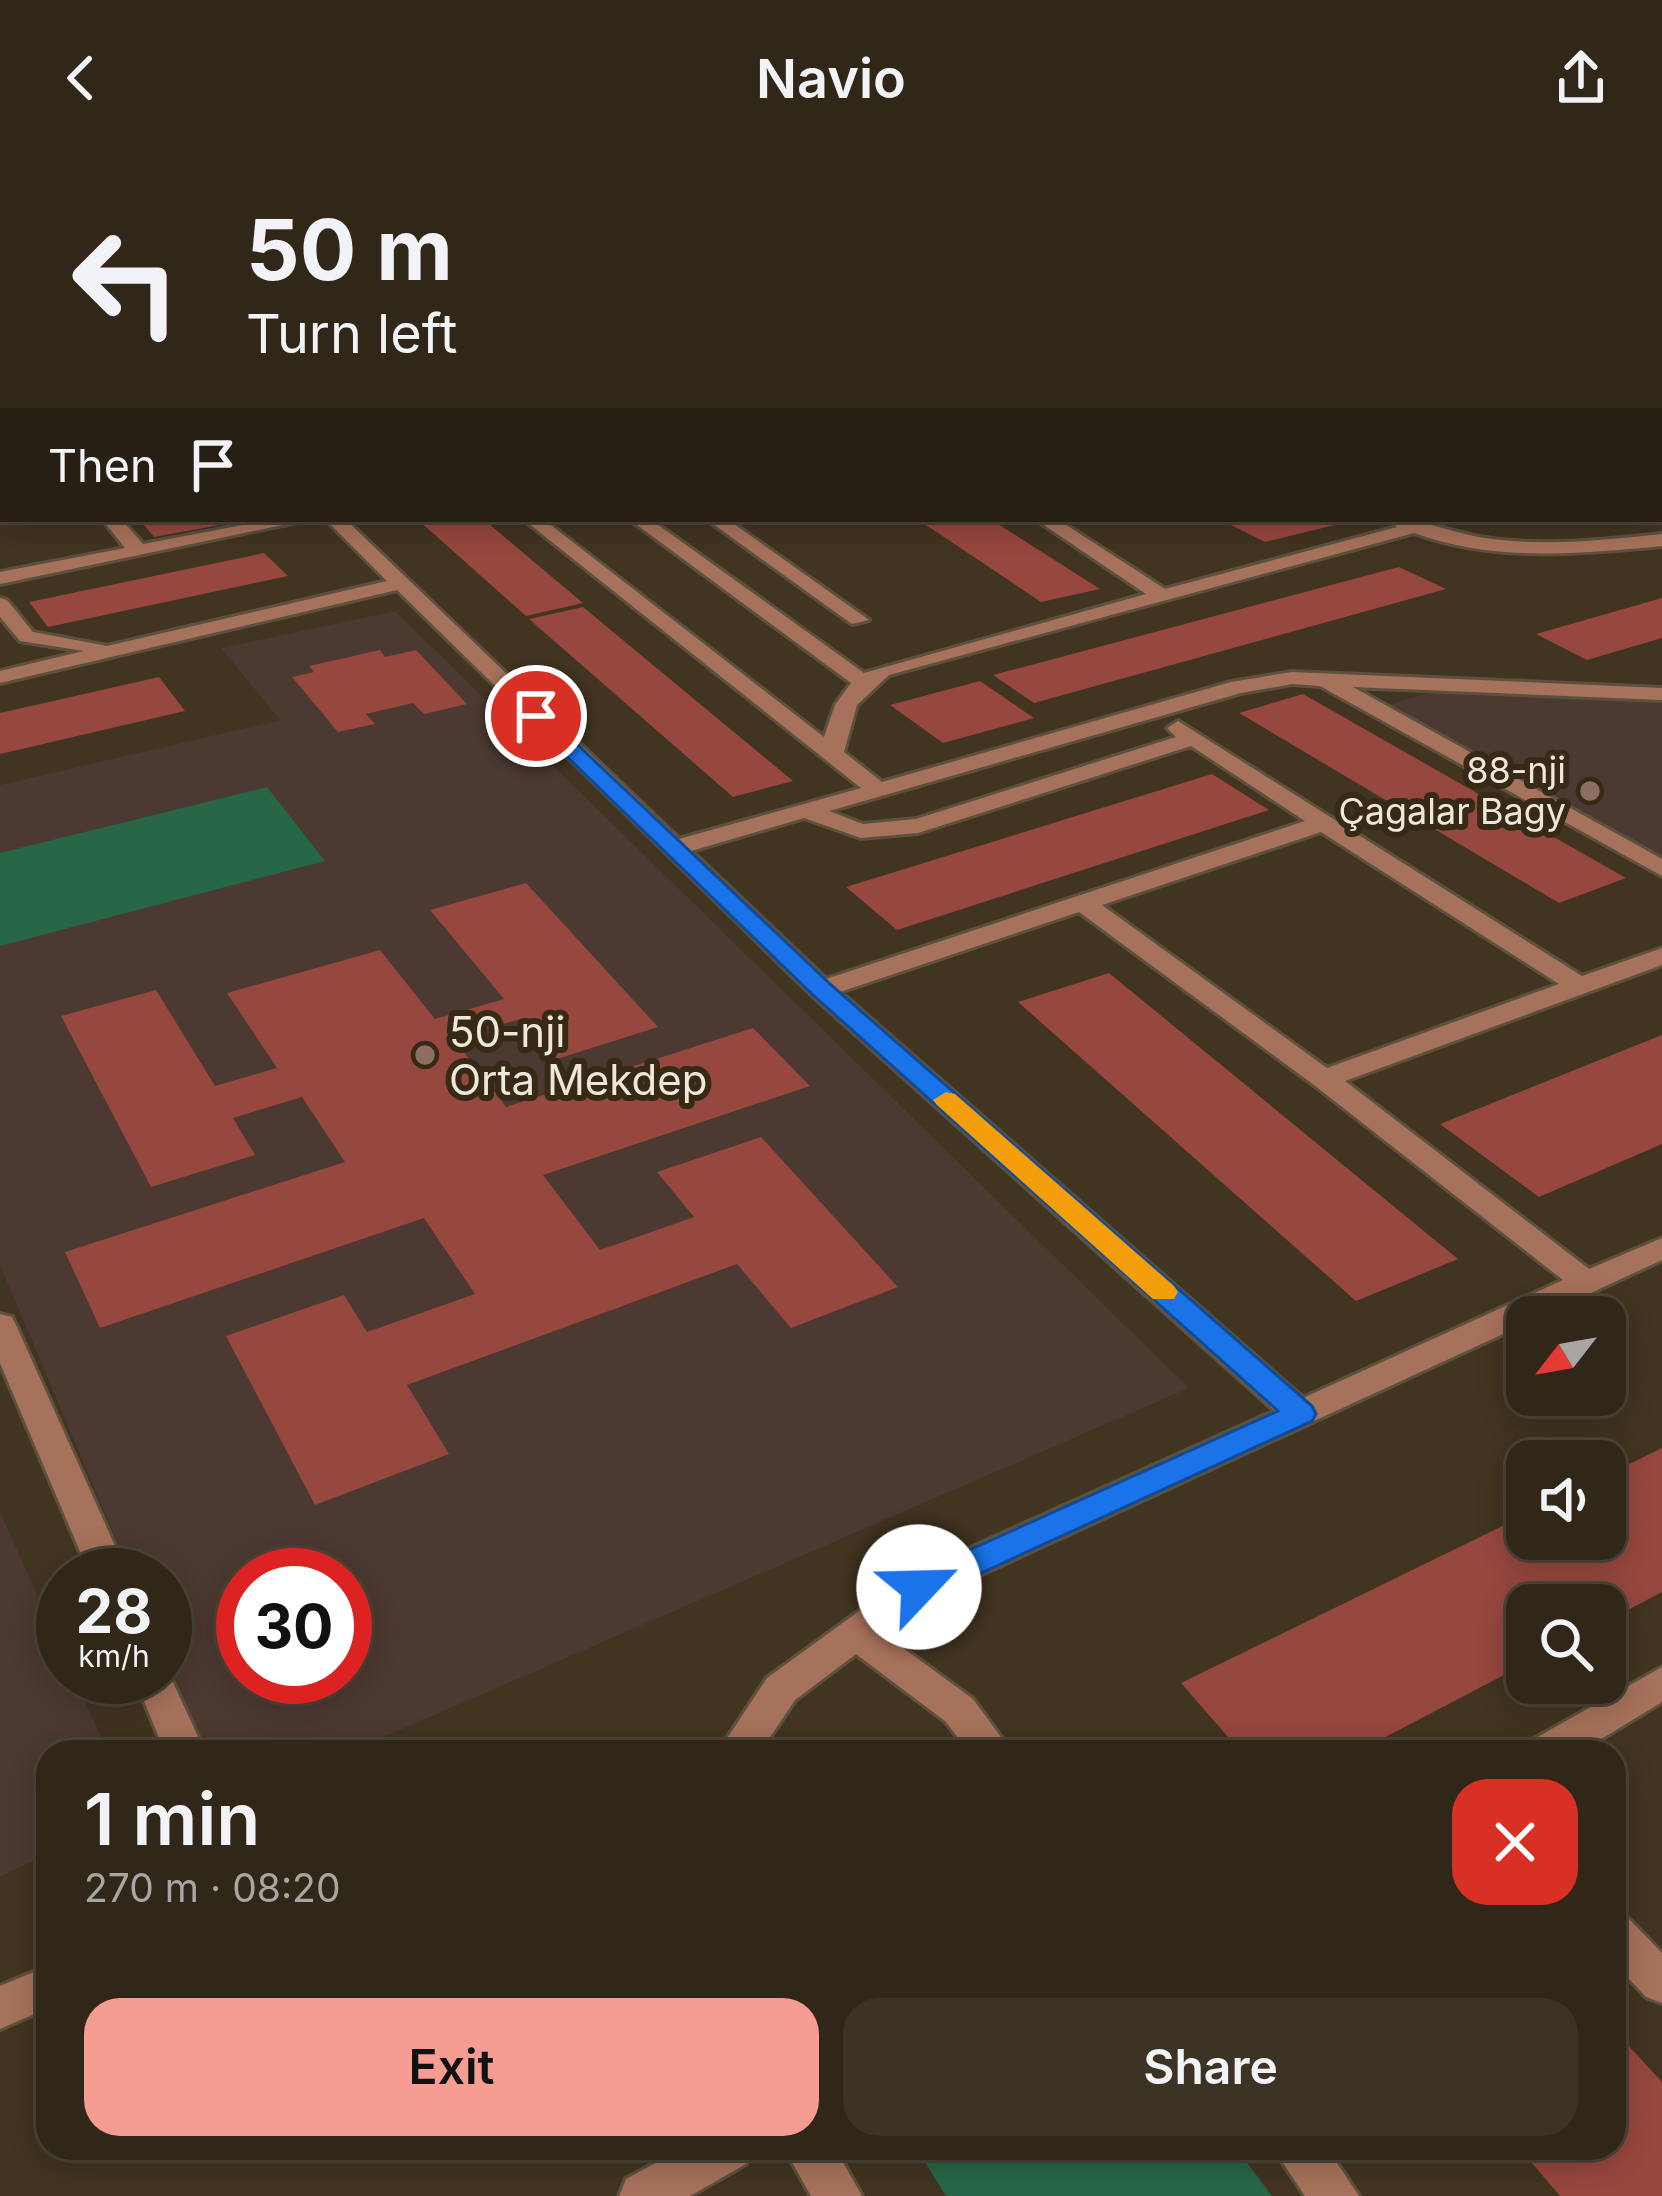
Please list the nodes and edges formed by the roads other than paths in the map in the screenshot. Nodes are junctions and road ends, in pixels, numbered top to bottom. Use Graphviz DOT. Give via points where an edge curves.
graph roads {
  1 [pos="114,522"];
  2 [pos="287,522"];
  3 [pos="337,522"];
  4 [pos="536,522"];
  5 [pos="642,522"];
  6 [pos="719,522"];
  7 [pos="1049,522"];
  8 [pos="1399,522"];
  9 [pos="1413,528"];
  10 [pos="1662,540"];
  11 [pos="138,551"];
  12 [pos="0,578"];
  13 [pos="398,584"];
  14 [pos="1160,594"];
  15 [pos="0,604"];
  16 [pos="860,620"];
  17 [pos="117,650"];
  18 [pos="0,677"];
  19 [pos="1322,678"];
  20 [pos="863,682"];
  21 [pos="1662,694"];
  22 [pos="1153,711"];
  23 [pos="1195,738"];
  24 [pos="833,754"];
  25 [pos="877,789"];
  26 [pos="803,810"];
  27 [pos="1324,823"];
  28 [pos="674,848"];
  29 [pos="1662,869"];
  30 [pos="1083,903"];
  31 [pos="1662,956"];
  32 [pos="1578,985"];
  33 [pos="821,989"];
  34 [pos="1324,1079"];
  35 [pos="1662,1248"];
  36 [pos="1586,1283"];
  37 [pos="0,1325"];
  38 [pos="1300,1414"];
  39 [pos="97,1548"];
  40 [pos="855,1633"];
  41 [pos="1662,1683"];
  42 [pos="165,1704"];
  43 [pos="180,1740"];
  44 [pos="746,1740"];
  45 [pos="983,1740"];
  46 [pos="1566,1740"];
  47 [pos="1626,1946"];
  48 [pos="1662,1983"];
  49 [pos="36,1992"];
  50 [pos="0,2008"];
  51 [pos="708,2160"];
  52 [pos="816,2160"];
  53 [pos="1307,2160"];
  54 [pos="643,2196"];
  55 [pos="838,2196"];
  56 [pos="1334,2196"];
  1 -- 11 [label="street"];
  2 -- 11 [label="street"];
  3 -- 13 [label="street"];
  4 -- 24 [label="street"];
  5 -- 20 [label="street"];
  6 -- 16 [label="street"];
  7 -- 14 [label="street"];
  8 -- 9 [label="street"];
  9 -- 10 [label="street" via="1534,550"];
  9 -- 14 [label="street"];
  11 -- 12 [label="street"];
  13 -- 17 [label="street"];
  13 -- 28 [label="street"];
  14 -- 20 [label="street"];
  15 -- 17 [label="street" via="27,637"];
  17 -- 18 [label="street"];
  19 -- 21 [label="street"];
  19 -- 22 [label="street" via="1238,687"];
  19 -- 29 [label="street"];
  20 -- 24 [label="street" via="836,722"];
  22 -- 23 [label="street"];
  22 -- 25 [label="street"];
  23 -- 26 [label="street" via="918,826 861,831"];
  23 -- 27 [label="street"];
  24 -- 25 [label="street"];
  25 -- 26 [label="street"];
  26 -- 28 [label="street"];
  27 -- 30 [label="street"];
  27 -- 32 [label="street"];
  28 -- 33 [label="street"];
  30 -- 33 [label="street"];
  30 -- 34 [label="street"];
  31 -- 32 [label="street"];
  32 -- 34 [label="street"];
  33 -- 38 [label="street"];
  34 -- 36 [label="street"];
  35 -- 36 [label="street"];
  36 -- 38 [label="street"];
  37 -- 39 [label="street"];
  38 -- 40 [label="street" via="919,1587"];
  40 -- 44 [label="street" via="782,1689"];
  40 -- 45 [label="street" via="959,1710"];
  41 -- 46 [label="street"];
  42 -- 43 [label="street"];
  47 -- 48 [label="street"];
  49 -- 50 [label="street"];
  51 -- 54 [label="street"];
  52 -- 55 [label="street"];
  53 -- 56 [label="street"];
}
